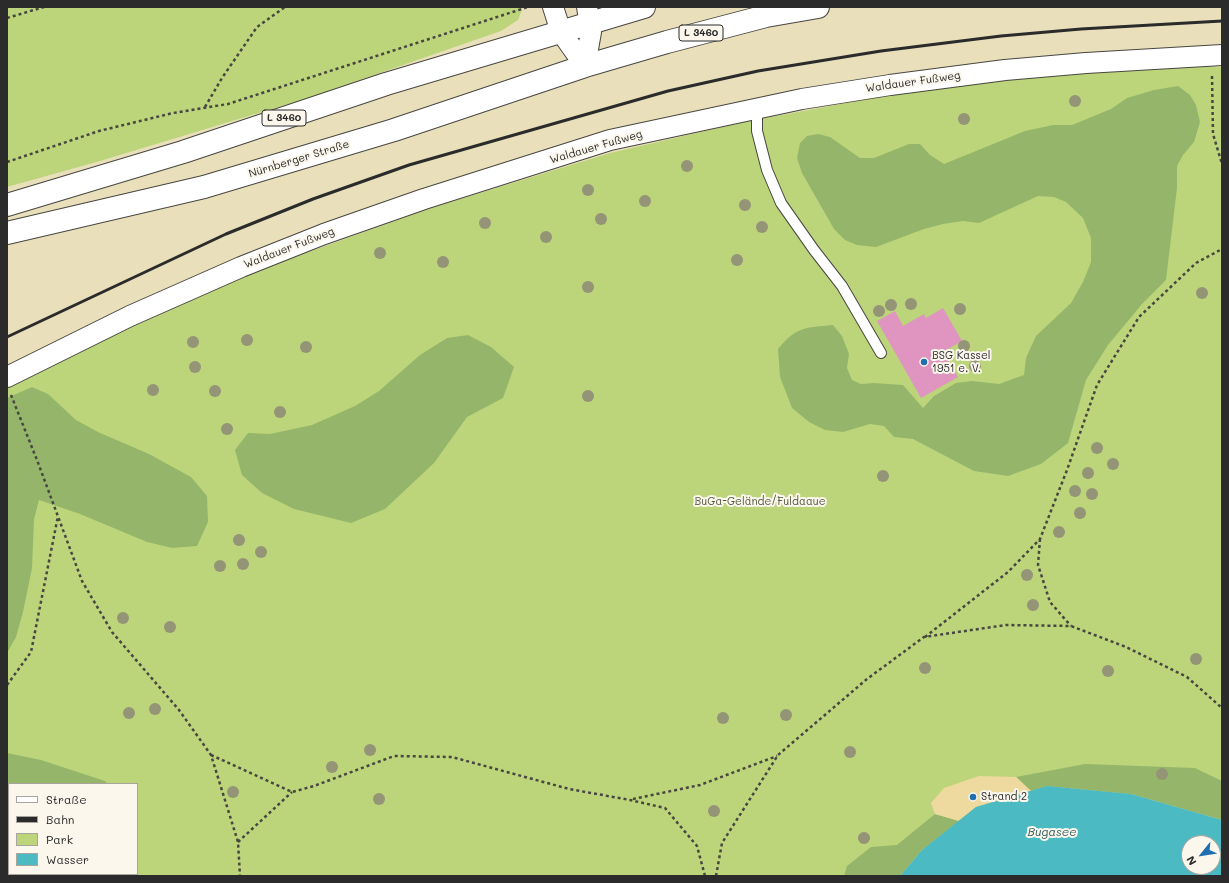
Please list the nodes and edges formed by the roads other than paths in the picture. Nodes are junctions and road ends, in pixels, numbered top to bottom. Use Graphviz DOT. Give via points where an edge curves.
graph roads {
  1 [pos="553,7"];
  2 [pos="644,7"];
  3 [pos="818,7"];
  4 [pos="589,15"];
  5 [pos="561,32"];
  6 [pos="1216,55"];
  7 [pos="585,66"];
  8 [pos="757,109"];
  9 [pos="7,205"];
  10 [pos="7,233"];
  11 [pos="881,353"];
  12 [pos="8,385"];
  1 -- 5 [label="street"];
  2 -- 4 [label="main road"];
  3 -- 7 [label="main road, L 3460" via="766,16"];
  4 -- 5 [label="main road"];
  4 -- 7 [label="street" via="591,32"];
  5 -- 7 [label="street"];
  5 -- 9 [label="main road, L 3460" via="386,84 183,152"];
  6 -- 8 [label="street, Waldauer Fußweg" via="1004,70 875,87"];
  7 -- 10 [label="main road, Nürnberger Straße / L 3460" via="394,130 204,187"];
  8 -- 11 [label="lane" via="757,131 767,170 781,203 842,286"];
  8 -- 12 [label="street, Waldauer Fußweg" via="610,140 424,199 324,234 130,316"];
}
